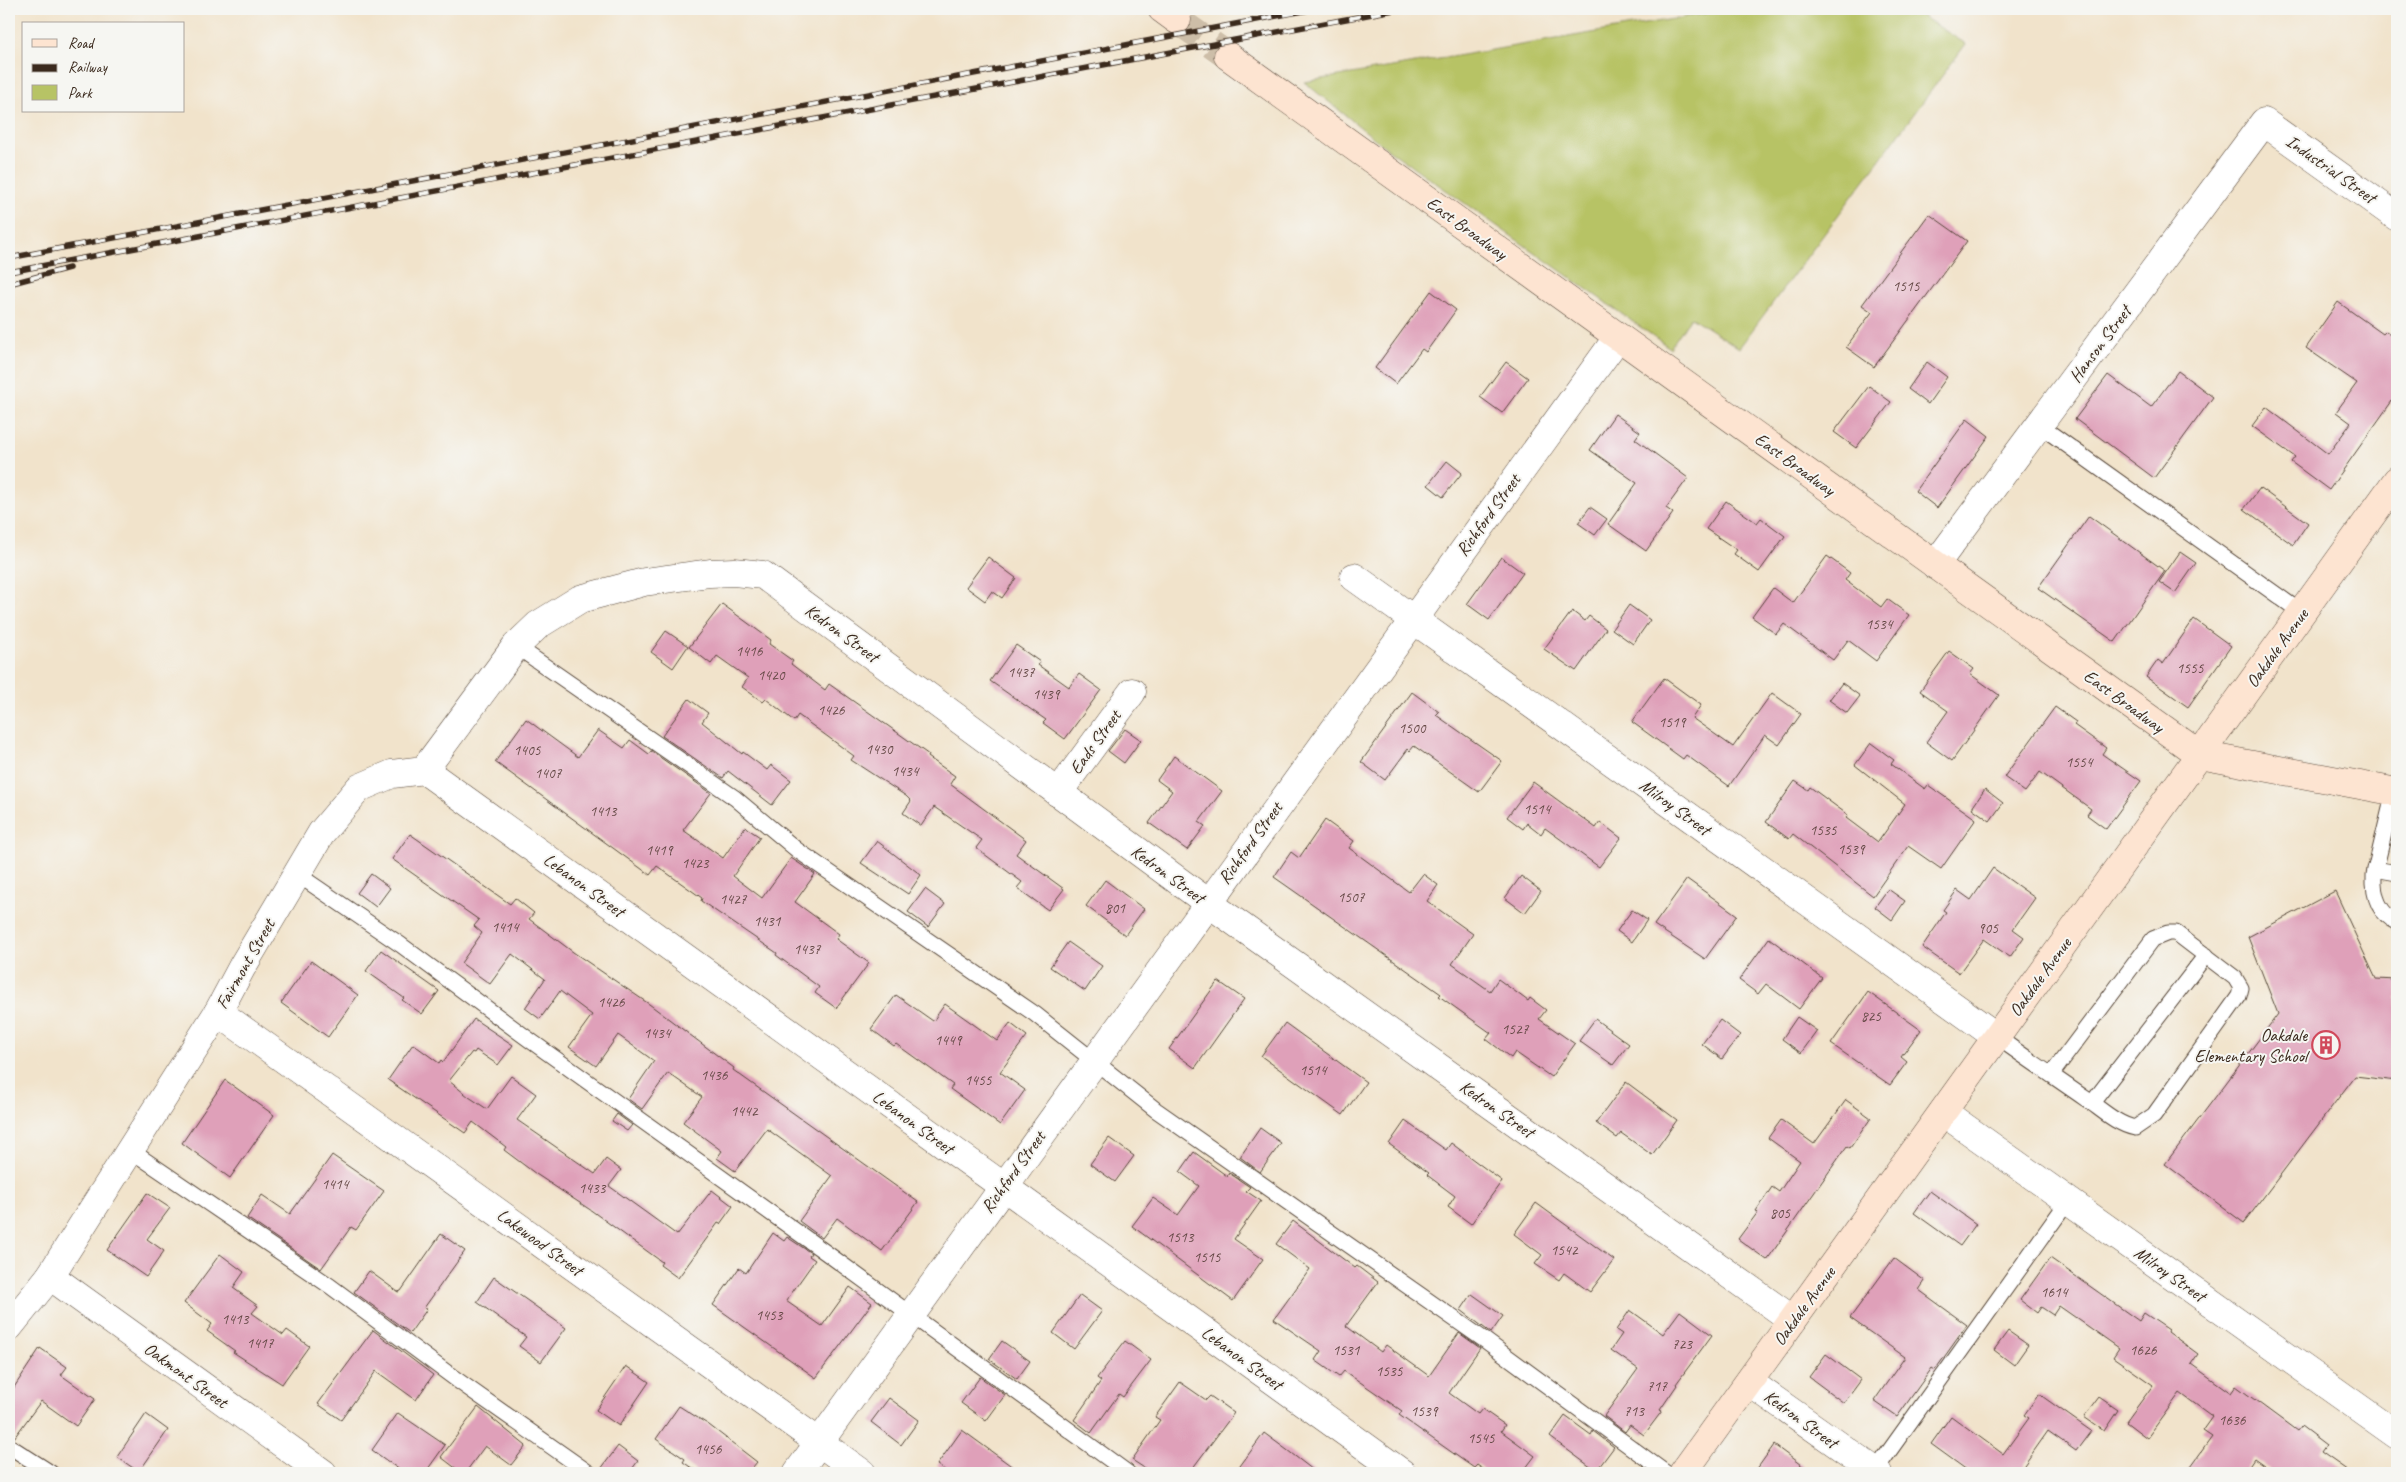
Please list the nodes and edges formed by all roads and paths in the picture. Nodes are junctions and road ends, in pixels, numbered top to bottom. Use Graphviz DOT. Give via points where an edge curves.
graph roads {
  1 [pos="1228,56"];
  2 [pos="2264,122"];
  3 [pos="2397,217"];
  4 [pos="1618,337"];
  5 [pos="2039,425"];
  6 [pos="2397,480"];
  7 [pos="1935,565"];
  8 [pos="1354,577"];
  9 [pos="2302,613"];
  10 [pos="1412,619"];
  11 [pos="516,646"];
  12 [pos="1132,692"];
  13 [pos="2200,755"];
  14 [pos="424,770"];
  15 [pos="2396,792"];
  16 [pos="1058,793"];
  17 [pos="2375,869"];
  18 [pos="2397,873"];
  19 [pos="297,874"];
  20 [pos="1207,902"];
  21 [pos="2397,922"];
  22 [pos="2206,955"];
  23 [pos="218,1012"];
  24 [pos="1997,1037"];
  25 [pos="1094,1059"];
  26 [pos="2051,1075"];
  27 [pos="2092,1104"];
  28 [pos="1943,1112"];
  29 [pos="130,1150"];
  30 [pos="1002,1187"];
  31 [pos="2068,1201"];
  32 [pos="50,1276"];
  33 [pos="911,1315"];
  34 [pos="1793,1320"];
  35 [pos="9,1327"];
  36 [pos="1750,1382"];
  37 [pos="2397,1435"];
  38 [pos="820,1442"];
  39 [pos="9,1446"];
  40 [pos="1876,1472"];
  41 [pos="51,1473"];
  42 [pos="323,1473"];
  43 [pos="589,1473"];
  44 [pos="797,1473"];
  45 [pos="862,1473"];
  46 [pos="1128,1473"];
  47 [pos="1402,1473"];
  48 [pos="1666,1473"];
  49 [pos="1683,1473"];
  1 -- 4 [label="street, East Broadway"];
  2 -- 3 [label="street, Industrial Street"];
  2 -- 5 [label="street, Hanson Street"];
  4 -- 7 [label="street, East Broadway"];
  4 -- 10 [label="street, Richford Street"];
  5 -- 7 [label="street, Hanson Street"];
  5 -- 9 [label="lane"];
  6 -- 9 [label="street, Oakdale Avenue"];
  7 -- 13 [label="street, East Broadway"];
  8 -- 10 [label="street, Milroy Street"];
  9 -- 13 [label="street, Oakdale Avenue"];
  10 -- 20 [label="street, Richford Street"];
  10 -- 24 [label="street, Milroy Street"];
  11 -- 14 [label="street"];
  11 -- 16 [label="street, Kedron Street" via="538,624 580,598 644,582 710,573 763,575"];
  11 -- 25 [label="lane" via="735,798 797,850 1035,1014"];
  12 -- 16 [label="street, Eads Street"];
  13 -- 15 [label="street, East Broadway"];
  13 -- 24 [label="street, Oakdale Avenue"];
  14 -- 19 [label="street, Fairmont Street" via="392,774 359,788 322,832"];
  14 -- 30 [label="street, Lebanon Street"];
  15 -- 17 [label="lane"];
  16 -- 20 [label="street, Kedron Street"];
  17 -- 18 [label="lane"];
  17 -- 21 [label="lane" via="2376,900 2383,912"];
  19 -- 23 [label="street, Fairmont Street"];
  19 -- 33 [label="lane" via="401,945"];
  20 -- 25 [label="street, Richford Street"];
  20 -- 34 [label="street, Kedron Street"];
  22 -- 26 [label="lane" via="2176,933 2153,939"];
  22 -- 27 [label="lane"];
  22 -- 27 [label="lane" via="2235,978 2241,988 2239,996 2154,1115 2135,1128 2124,1126"];
  23 -- 29 [label="street, Fairmont Street"];
  23 -- 38 [label="street, Lakewood Street"];
  24 -- 26 [label="lane"];
  24 -- 28 [label="street, Oakdale Avenue"];
  25 -- 30 [label="street, Richford Street"];
  25 -- 48 [label="lane" via="1156,1110 1486,1341"];
  26 -- 27 [label="lane"];
  28 -- 31 [label="street, Milroy Street"];
  28 -- 34 [label="street, Oakdale Avenue"];
  29 -- 32 [label="street, Fairmont Street"];
  29 -- 43 [label="lane" via="330,1286"];
  30 -- 33 [label="street, Richford Street"];
  30 -- 47 [label="street, Lebanon Street"];
  31 -- 37 [label="street, Milroy Street"];
  31 -- 40 [label="lane"];
  32 -- 35 [label="street, Fairmont Street"];
  32 -- 42 [label="street, Oakmont Street"];
  33 -- 38 [label="street, Richford Street"];
  33 -- 46 [label="lane"];
  34 -- 36 [label="street, Oakdale Avenue"];
  36 -- 40 [label="street, Kedron Street"];
  36 -- 49 [label="street, Oakdale Avenue"];
  38 -- 44 [label="street, Richford Street"];
  38 -- 45 [label="street, Lakewood Street"];
  39 -- 41 [label="lane"];
}
